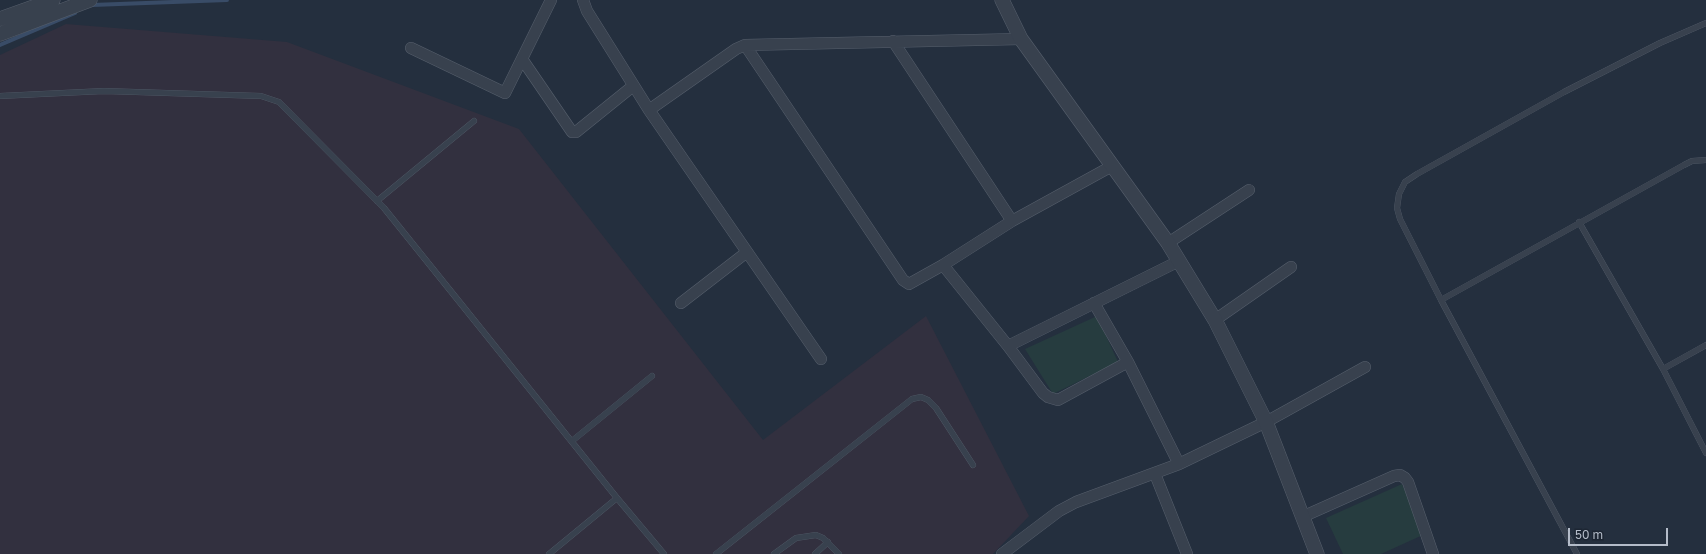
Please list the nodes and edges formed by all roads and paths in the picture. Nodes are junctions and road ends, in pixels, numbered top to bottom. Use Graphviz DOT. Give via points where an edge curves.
graph roads {
  1 [pos="54,0"];
  2 [pos="90,0"];
  3 [pos="551,0"];
  4 [pos="583,0"];
  5 [pos="1002,0"];
  6 [pos="0,19"];
  7 [pos="1706,23"];
  8 [pos="0,34"];
  9 [pos="1021,39"];
  10 [pos="892,41"];
  11 [pos="745,46"];
  12 [pos="410,48"];
  13 [pos="522,59"];
  14 [pos="633,86"];
  15 [pos="0,96"];
  16 [pos="649,110"];
  17 [pos="474,122"];
  18 [pos="1706,160"];
  19 [pos="1112,166"];
  20 [pos="1249,190"];
  21 [pos="377,201"];
  22 [pos="1012,221"];
  23 [pos="1579,222"];
  24 [pos="1168,243"];
  25 [pos="747,252"];
  26 [pos="1180,261"];
  27 [pos="943,265"];
  28 [pos="1291,267"];
  29 [pos="1441,300"];
  30 [pos="681,303"];
  31 [pos="1094,303"];
  32 [pos="1215,320"];
  33 [pos="1706,345"];
  34 [pos="1008,346"];
  35 [pos="821,359"];
  36 [pos="1128,362"];
  37 [pos="1365,367"];
  38 [pos="1663,369"];
  39 [pos="652,376"];
  40 [pos="1266,422"];
  41 [pos="572,441"];
  42 [pos="1706,453"];
  43 [pos="1179,464"];
  44 [pos="973,465"];
  45 [pos="1155,474"];
  46 [pos="617,498"];
  47 [pos="1302,517"];
  48 [pos="828,542"];
  49 [pos="549,554"];
  50 [pos="664,554"];
  51 [pos="716,554"];
  52 [pos="774,554"];
  53 [pos="815,554"];
  54 [pos="840,554"];
  55 [pos="1002,554"];
  56 [pos="1188,554"];
  57 [pos="1317,554"];
  58 [pos="1433,554"];
  59 [pos="1576,554"];
  1 -- 6 [label="street"];
  2 -- 8 [label="street"];
  3 -- 13 [label="street"];
  4 -- 14 [label="street" via="587,11"];
  5 -- 9 [label="street"];
  7 -- 29 [label="lane" via="1609,67 1405,182 1397,208 1400,219"];
  9 -- 10 [label="street"];
  9 -- 19 [label="street"];
  10 -- 11 [label="street"];
  10 -- 22 [label="street"];
  11 -- 16 [label="street" via="736,49"];
  11 -- 27 [label="street" via="906,283 911,284"];
  12 -- 13 [label="street" via="503,93 507,91"];
  13 -- 14 [label="street" via="572,132 576,132"];
  14 -- 16 [label="street"];
  15 -- 21 [label="lane" via="104,91 260,96 279,102 288,109"];
  16 -- 25 [label="street"];
  17 -- 21 [label="lane"];
  18 -- 23 [label="lane" via="1688,163"];
  19 -- 22 [label="street"];
  19 -- 24 [label="street"];
  20 -- 24 [label="street"];
  21 -- 41 [label="lane"];
  22 -- 27 [label="street"];
  23 -- 29 [label="lane"];
  23 -- 38 [label="lane"];
  24 -- 26 [label="street"];
  25 -- 30 [label="street"];
  25 -- 35 [label="street"];
  26 -- 31 [label="street"];
  26 -- 32 [label="street"];
  27 -- 34 [label="street"];
  28 -- 32 [label="street"];
  29 -- 59 [label="lane"];
  31 -- 34 [label="street"];
  31 -- 36 [label="street"];
  32 -- 40 [label="street"];
  33 -- 38 [label="lane"];
  34 -- 36 [label="street" via="1042,393 1058,400"];
  36 -- 43 [label="street"];
  37 -- 40 [label="street"];
  38 -- 42 [label="lane"];
  39 -- 41 [label="lane"];
  40 -- 43 [label="street"];
  40 -- 47 [label="street"];
  41 -- 46 [label="lane"];
  43 -- 45 [label="street"];
  44 -- 51 [label="lane" via="936,408 928,400 912,399"];
  45 -- 55 [label="street" via="1076,502 1059,511"];
  45 -- 56 [label="street"];
  46 -- 49 [label="lane"];
  46 -- 50 [label="lane"];
  47 -- 57 [label="street"];
  47 -- 58 [label="street" via="1400,475 1408,482"];
  48 -- 52 [label="lane" via="816,535 808,535 796,538"];
  48 -- 53 [label="lane"];
  48 -- 54 [label="lane"];
}
